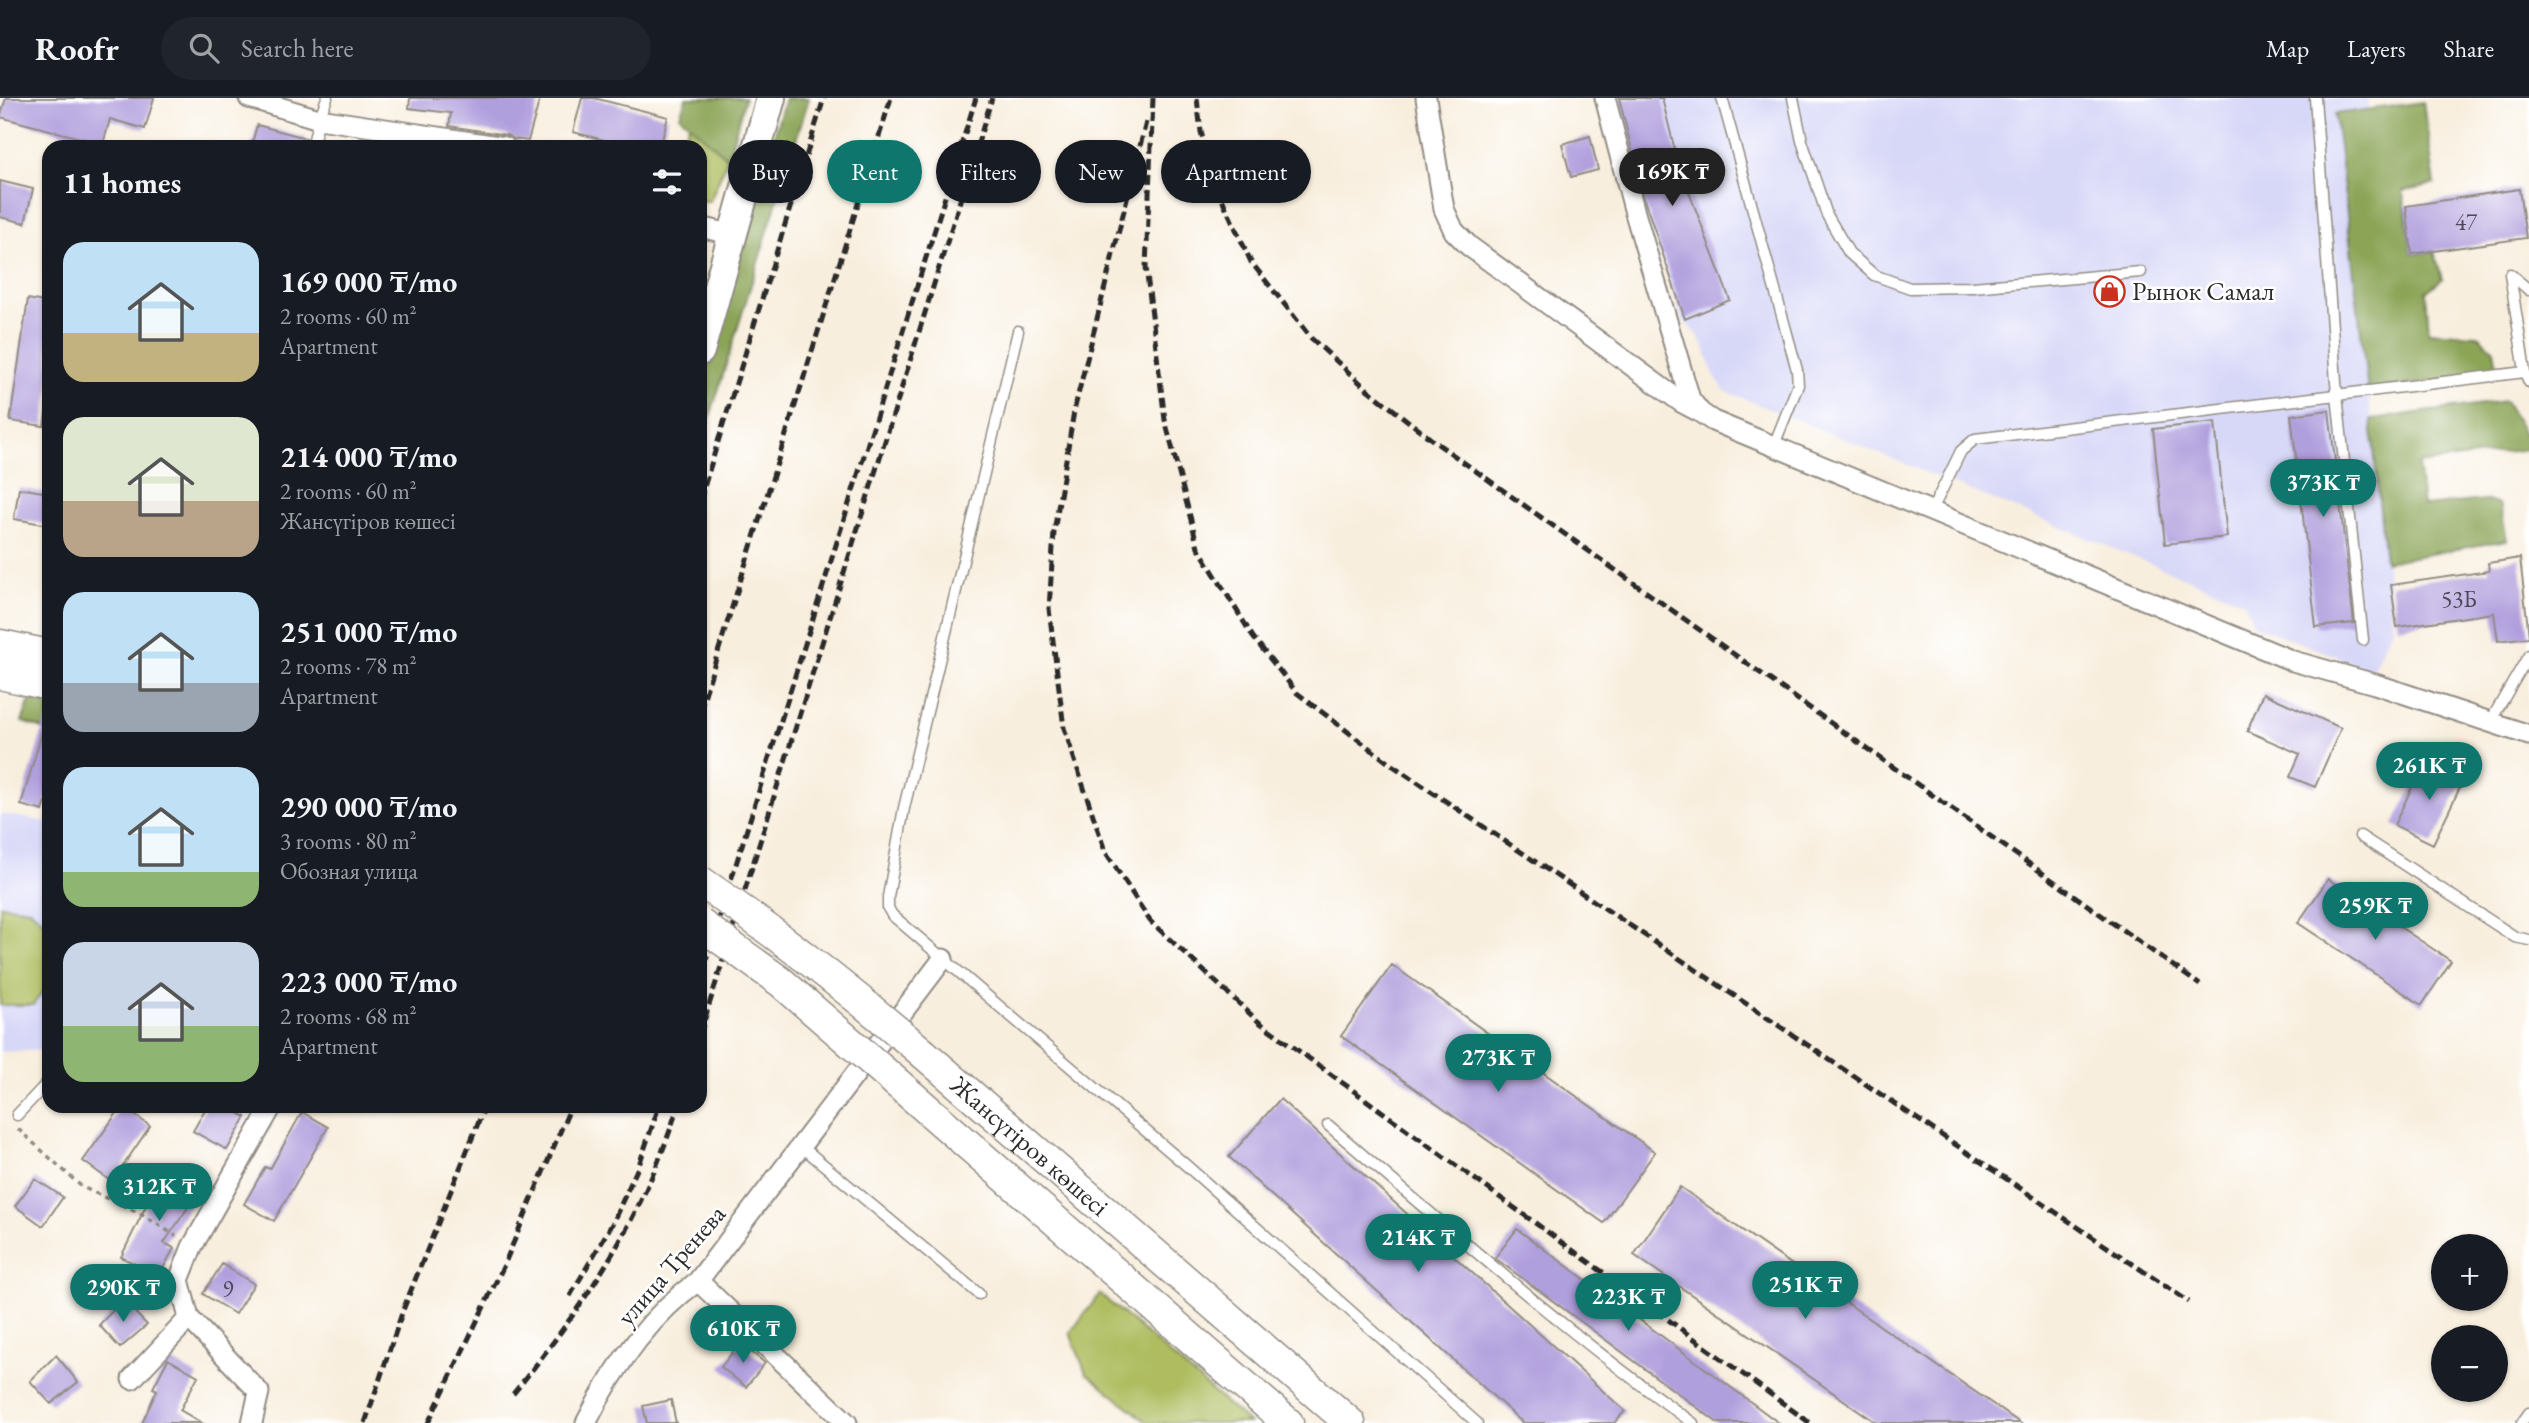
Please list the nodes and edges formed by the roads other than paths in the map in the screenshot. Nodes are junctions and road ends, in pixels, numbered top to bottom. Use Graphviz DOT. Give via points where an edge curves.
graph roads {
  1 [pos="249,98"];
  2 [pos="327,98"];
  3 [pos="771,98"];
  4 [pos="1426,98"];
  5 [pos="1605,98"];
  6 [pos="1722,98"];
  7 [pos="1793,98"];
  8 [pos="2315,98"];
  9 [pos="318,119"];
  10 [pos="314,140"];
  11 [pos="423,140"];
  12 [pos="707,229"];
  13 [pos="734,235"];
  14 [pos="2141,272"];
  15 [pos="2529,290"];
  16 [pos="707,327"];
  17 [pos="1018,331"];
  18 [pos="2527,377"];
  19 [pos="2337,395"];
  20 [pos="1701,412"];
  21 [pos="1774,445"];
  22 [pos="1931,512"];
  23 [pos="2363,640"];
  24 [pos="7,646"];
  25 [pos="42,649"];
  26 [pos="42,654"];
  27 [pos="2529,655"];
  28 [pos="0,674"];
  29 [pos="42,684"];
  30 [pos="2490,722"];
  31 [pos="2529,735"];
  32 [pos="2360,835"];
  33 [pos="707,886"];
  34 [pos="707,929"];
  35 [pos="2529,940"];
  36 [pos="943,959"];
  37 [pos="42,1088"];
  38 [pos="268,1113"];
  39 [pos="17,1115"];
  40 [pos="1328,1125"];
  41 [pos="801,1146"];
  42 [pos="698,1281"];
  43 [pos="979,1294"];
  44 [pos="189,1318"];
  45 [pos="132,1379"];
  46 [pos="2529,1413"];
  47 [pos="252,1423"];
  48 [pos="586,1423"];
  49 [pos="848,1423"];
  50 [pos="1288,1423"];
  51 [pos="1350,1423"];
  52 [pos="1477,1423"];
  53 [pos="1693,1423"];
  54 [pos="2522,1423"];
  1 -- 9 [label="street"];
  2 -- 9 [label="lane"];
  3 -- 13 [label="main road"];
  4 -- 20 [label="street" via="1444,209 1454,231 1604,346"];
  5 -- 20 [label="street" via="1690,399"];
  6 -- 21 [label="lane" via="1797,370 1798,385"];
  7 -- 14 [label="lane" via="1827,215 1849,253 1874,275 1910,288"];
  8 -- 19 [label="lane"];
  9 -- 10 [label="lane"];
  9 -- 11 [label="street"];
  12 -- 13 [label="street"];
  13 -- 16 [label="main road"];
  15 -- 18 [label="lane" via="2510,274"];
  17 -- 36 [label="lane" via="904,808 888,897 892,915"];
  18 -- 19 [label="lane"];
  19 -- 22 [label="lane" via="1975,439 1961,451"];
  19 -- 23 [label="lane"];
  20 -- 21 [label="street"];
  21 -- 22 [label="street"];
  22 -- 30 [label="street" via="2293,661"];
  24 -- 25 [label="main road"];
  24 -- 26 [label="main road"];
  27 -- 30 [label="lane"];
  28 -- 29 [label="main road"];
  30 -- 31 [label="street"];
  32 -- 35 [label="lane" via="2515,937"];
  33 -- 51 [label="main road, Жансүгіров көшесі, bridge" via="817,964"];
  34 -- 50 [label="main road, Жансүгіров көшесі, bridge" via="781,982"];
  36 -- 41 [label="street, улица Тренева"];
  36 -- 52 [label="lane" via="1187,1166"];
  37 -- 39 [label="lane"];
  38 -- 44 [label="street" via="192,1247 179,1280"];
  40 -- 53 [label="lane" via="1490,1265"];
  41 -- 42 [label="street, улица Тренева"];
  41 -- 43 [label="lane"];
  42 -- 48 [label="street, улица Тренева" via="654,1318"];
  42 -- 49 [label="street"];
  44 -- 45 [label="street"];
  44 -- 47 [label="street" via="259,1392"];
  46 -- 54 [label="lane"];
}
